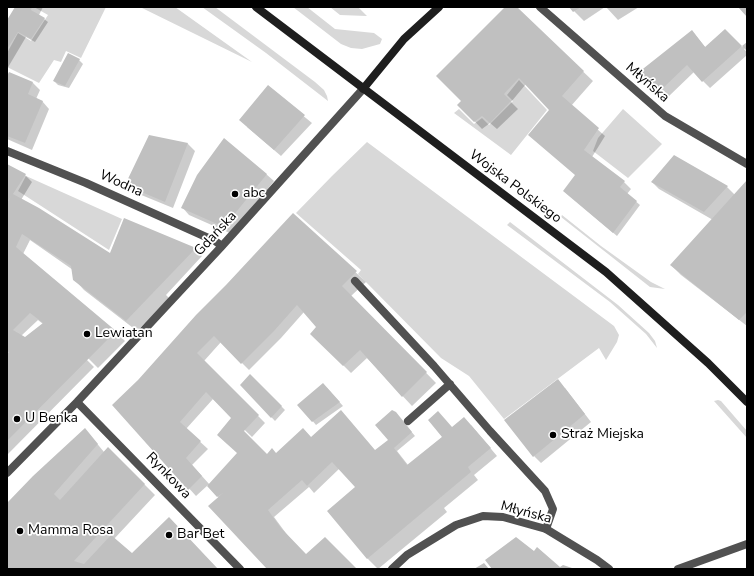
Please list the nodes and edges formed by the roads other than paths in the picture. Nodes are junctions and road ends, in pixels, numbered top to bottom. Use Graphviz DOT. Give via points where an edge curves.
graph roads {
  1 [pos="256,7"];
  2 [pos="438,7"];
  3 [pos="540,7"];
  4 [pos="363,89"];
  5 [pos="7,151"];
  6 [pos="747,164"];
  7 [pos="222,246"];
  8 [pos="356,281"];
  9 [pos="450,384"];
  10 [pos="77,402"];
  11 [pos="747,402"];
  12 [pos="408,421"];
  13 [pos="7,473"];
  14 [pos="546,529"];
  15 [pos="747,544"];
  16 [pos="240,569"];
  17 [pos="392,569"];
  18 [pos="609,569"];
  19 [pos="678,569"];
  1 -- 4 [label="main road, Wojska Polskiego"];
  2 -- 4 [label="main road, Gdańska" via="404,39"];
  3 -- 6 [label="street, Młyńska" via="665,116"];
  4 -- 7 [label="street, Gdańska"];
  4 -- 11 [label="main road, Wojska Polskiego" via="606,272 708,363"];
  5 -- 7 [label="street, Wodna" via="86,183"];
  7 -- 10 [label="street, Gdańska"];
  8 -- 9 [label="street"];
  9 -- 12 [label="street"];
  9 -- 14 [label="street" via="545,491 553,509"];
  10 -- 13 [label="street, Gdańska"];
  10 -- 16 [label="street, Rynkowa"];
  14 -- 17 [label="street, Młyńska" via="503,517 483,516 456,525 407,555"];
  14 -- 18 [label="street, Młyńska"];
  15 -- 19 [label="street"];
}
